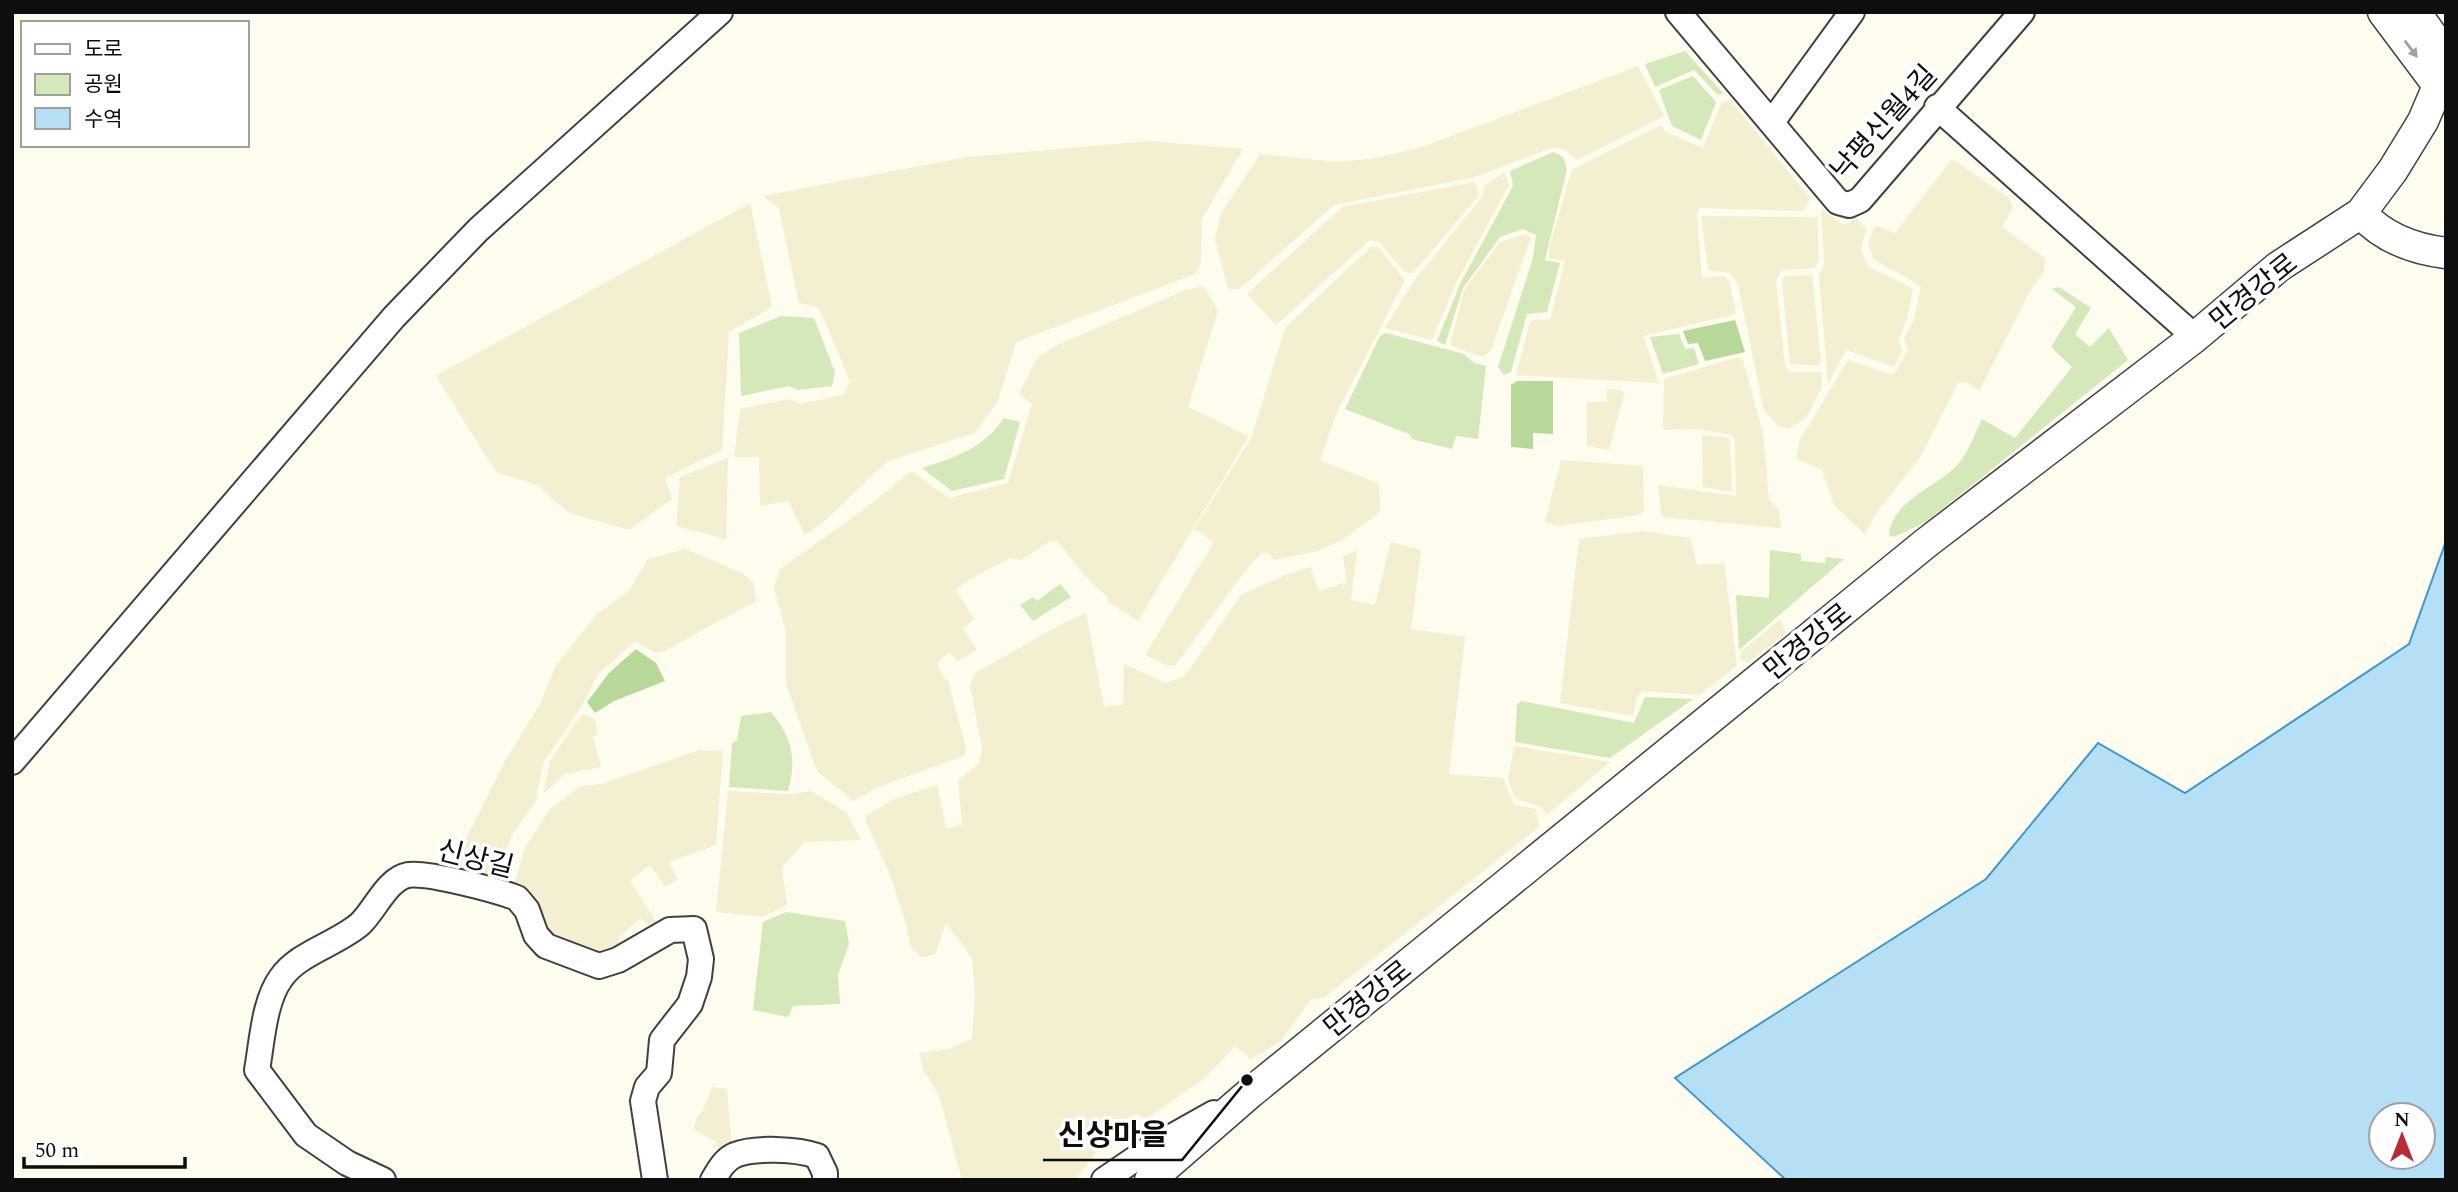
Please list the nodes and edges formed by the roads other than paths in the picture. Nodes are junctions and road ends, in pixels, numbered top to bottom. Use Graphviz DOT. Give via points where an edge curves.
graph roads {
  1 [pos="720,12"];
  2 [pos="1678,12"];
  3 [pos="1852,12"];
  4 [pos="2022,12"];
  5 [pos="2383,12"];
  6 [pos="2415,12"];
  7 [pos="2439,12"];
  8 [pos="2446,27"];
  9 [pos="2446,55"];
  10 [pos="2442,91"];
  11 [pos="1937,107"];
  12 [pos="1772,122"];
  13 [pos="2361,214"];
  14 [pos="2446,253"];
  15 [pos="2195,337"];
  16 [pos="12,762"];
  17 [pos="1250,1093"];
  18 [pos="383,1180"];
  19 [pos="654,1180"];
  20 [pos="713,1180"];
  21 [pos="825,1180"];
  22 [pos="1104,1180"];
  23 [pos="1150,1180"];
  1 -- 16 [label="street" via="478,230 394,317"];
  2 -- 12 [label="street, 낙평신월4길"];
  3 -- 12 [label="street"];
  4 -- 11 [label="street, 낙평신월4길"];
  5 -- 10 [label="street, one-way"];
  6 -- 9 [label="street"];
  7 -- 8 [label="street"];
  10 -- 13 [label="street, 만경강로"];
  11 -- 12 [label="street, 낙평신월4길" via="1860,200 1849,205 1838,202"];
  11 -- 15 [label="street"];
  13 -- 14 [label="street" via="2376,230 2398,241"];
  13 -- 15 [label="street, 만경강로" via="2278,267"];
  15 -- 17 [label="street, 만경강로" via="1926,543"];
  17 -- 22 [label="street"];
  17 -- 23 [label="street, 만경강로"];
  18 -- 19 [label="street, 신상길" via="306,1135 257,1070 273,993 281,977 359,924 392,884 405,875 423,874 517,898 546,946 599,966 670,930 694,929 701,959 699,977 690,1004 662,1040 659,1073 643,1101"];
  20 -- 21 [label="street" via="723,1162 736,1154 799,1149 817,1156"];
}
